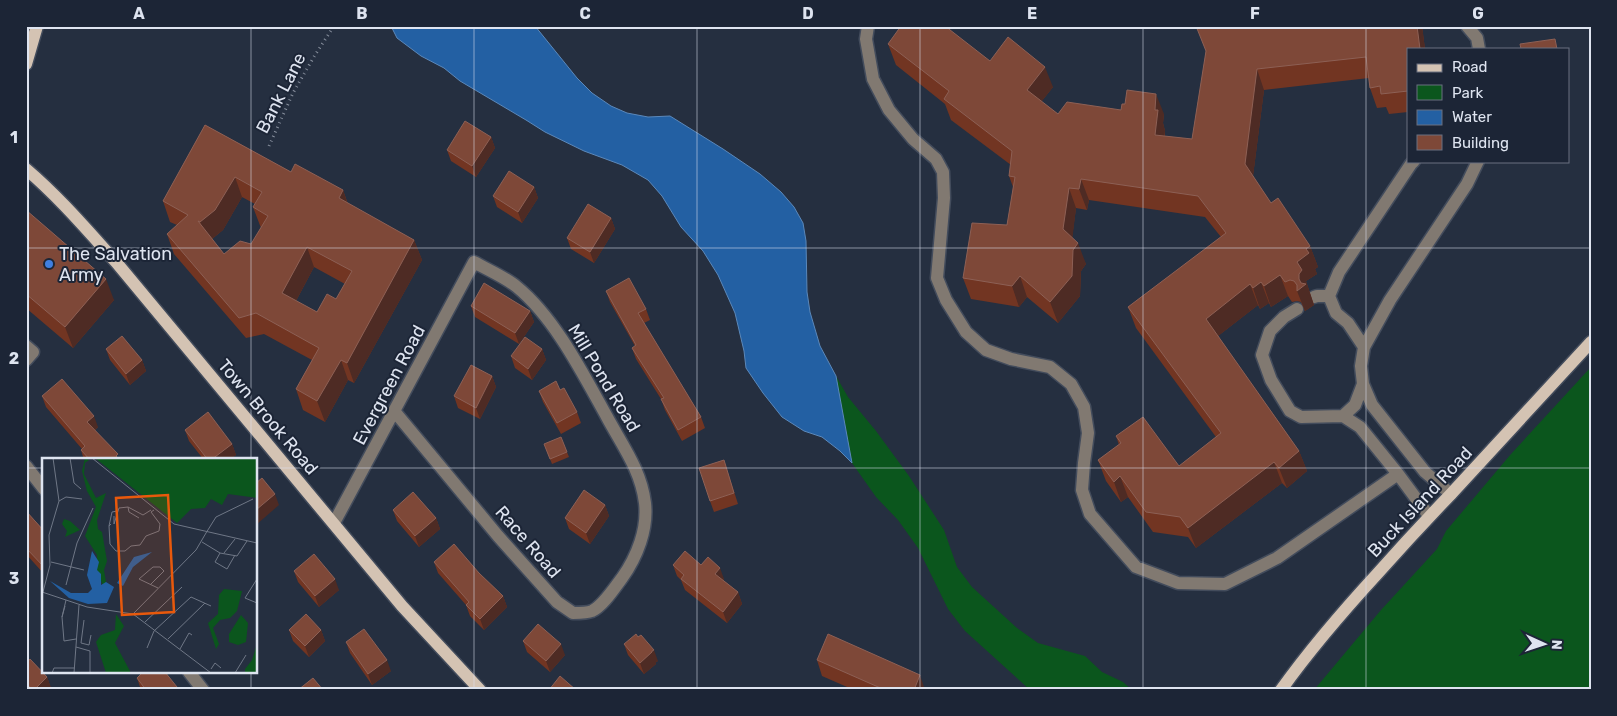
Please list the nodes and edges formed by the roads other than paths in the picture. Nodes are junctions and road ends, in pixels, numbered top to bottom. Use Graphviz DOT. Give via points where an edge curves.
graph roads {
  1 [pos="37,26"];
  2 [pos="868,26"];
  3 [pos="1468,26"];
  4 [pos="1480,48"];
  5 [pos="26,64"];
  6 [pos="1413,162"];
  7 [pos="1478,162"];
  8 [pos="26,169"];
  9 [pos="474,262"];
  10 [pos="1329,296"];
  11 [pos="1314,297"];
  12 [pos="1297,309"];
  13 [pos="1591,342"];
  14 [pos="1364,347"];
  15 [pos="1362,384"];
  16 [pos="395,412"];
  17 [pos="1343,416"];
  18 [pos="26,466"];
  19 [pos="1398,474"];
  20 [pos="42,487"];
  21 [pos="1451,494"];
  22 [pos="1429,516"];
  23 [pos="334,523"];
  24 [pos="640,545"];
  25 [pos="191,674"];
  26 [pos="475,688"];
  27 [pos="203,690"];
  28 [pos="1281,690"];
  1 -- 5 [label="main road"];
  2 -- 19 [label="street" via="866,39 873,79 889,110 913,139 936,159 943,172 938,278 946,300 966,332 986,350 1050,367 1071,384 1084,407 1088,433 1082,490 1090,514 1136,567 1178,583 1225,584 1277,558"];
  3 -- 4 [label="street"];
  6 -- 10 [label="street" via="1339,272"];
  7 -- 14 [label="street" via="1467,184 1390,300"];
  8 -- 23 [label="main road, Town Brook Road" via="75,215 116,262"];
  9 -- 16 [label="street, Evergreen Road"];
  9 -- 24 [label="street, Mill Pond Road" via="516,286 547,318 591,389 641,480 645,505"];
  10 -- 11 [label="street"];
  10 -- 14 [label="street" via="1336,312"];
  12 -- 17 [label="street" via="1270,331 1262,355 1271,380 1290,411 1301,417"];
  13 -- 21 [label="main road, Buck Island Road"];
  14 -- 15 [label="street"];
  15 -- 17 [label="street" via="1355,405"];
  15 -- 21 [label="street" via="1372,405 1425,472"];
  16 -- 23 [label="street, Evergreen Road"];
  16 -- 24 [label="street, Race Road" via="498,536 557,602 573,613 592,611 608,597"];
  17 -- 19 [label="street" via="1360,427"];
  18 -- 20 [label="street"];
  19 -- 22 [label="street"];
  21 -- 22 [label="main road, Buck Island Road"];
  22 -- 28 [label="main road, Buck Island Road" via="1334,621"];
  23 -- 26 [label="main road, Town Brook Road"];
  25 -- 27 [label="street"];
}
